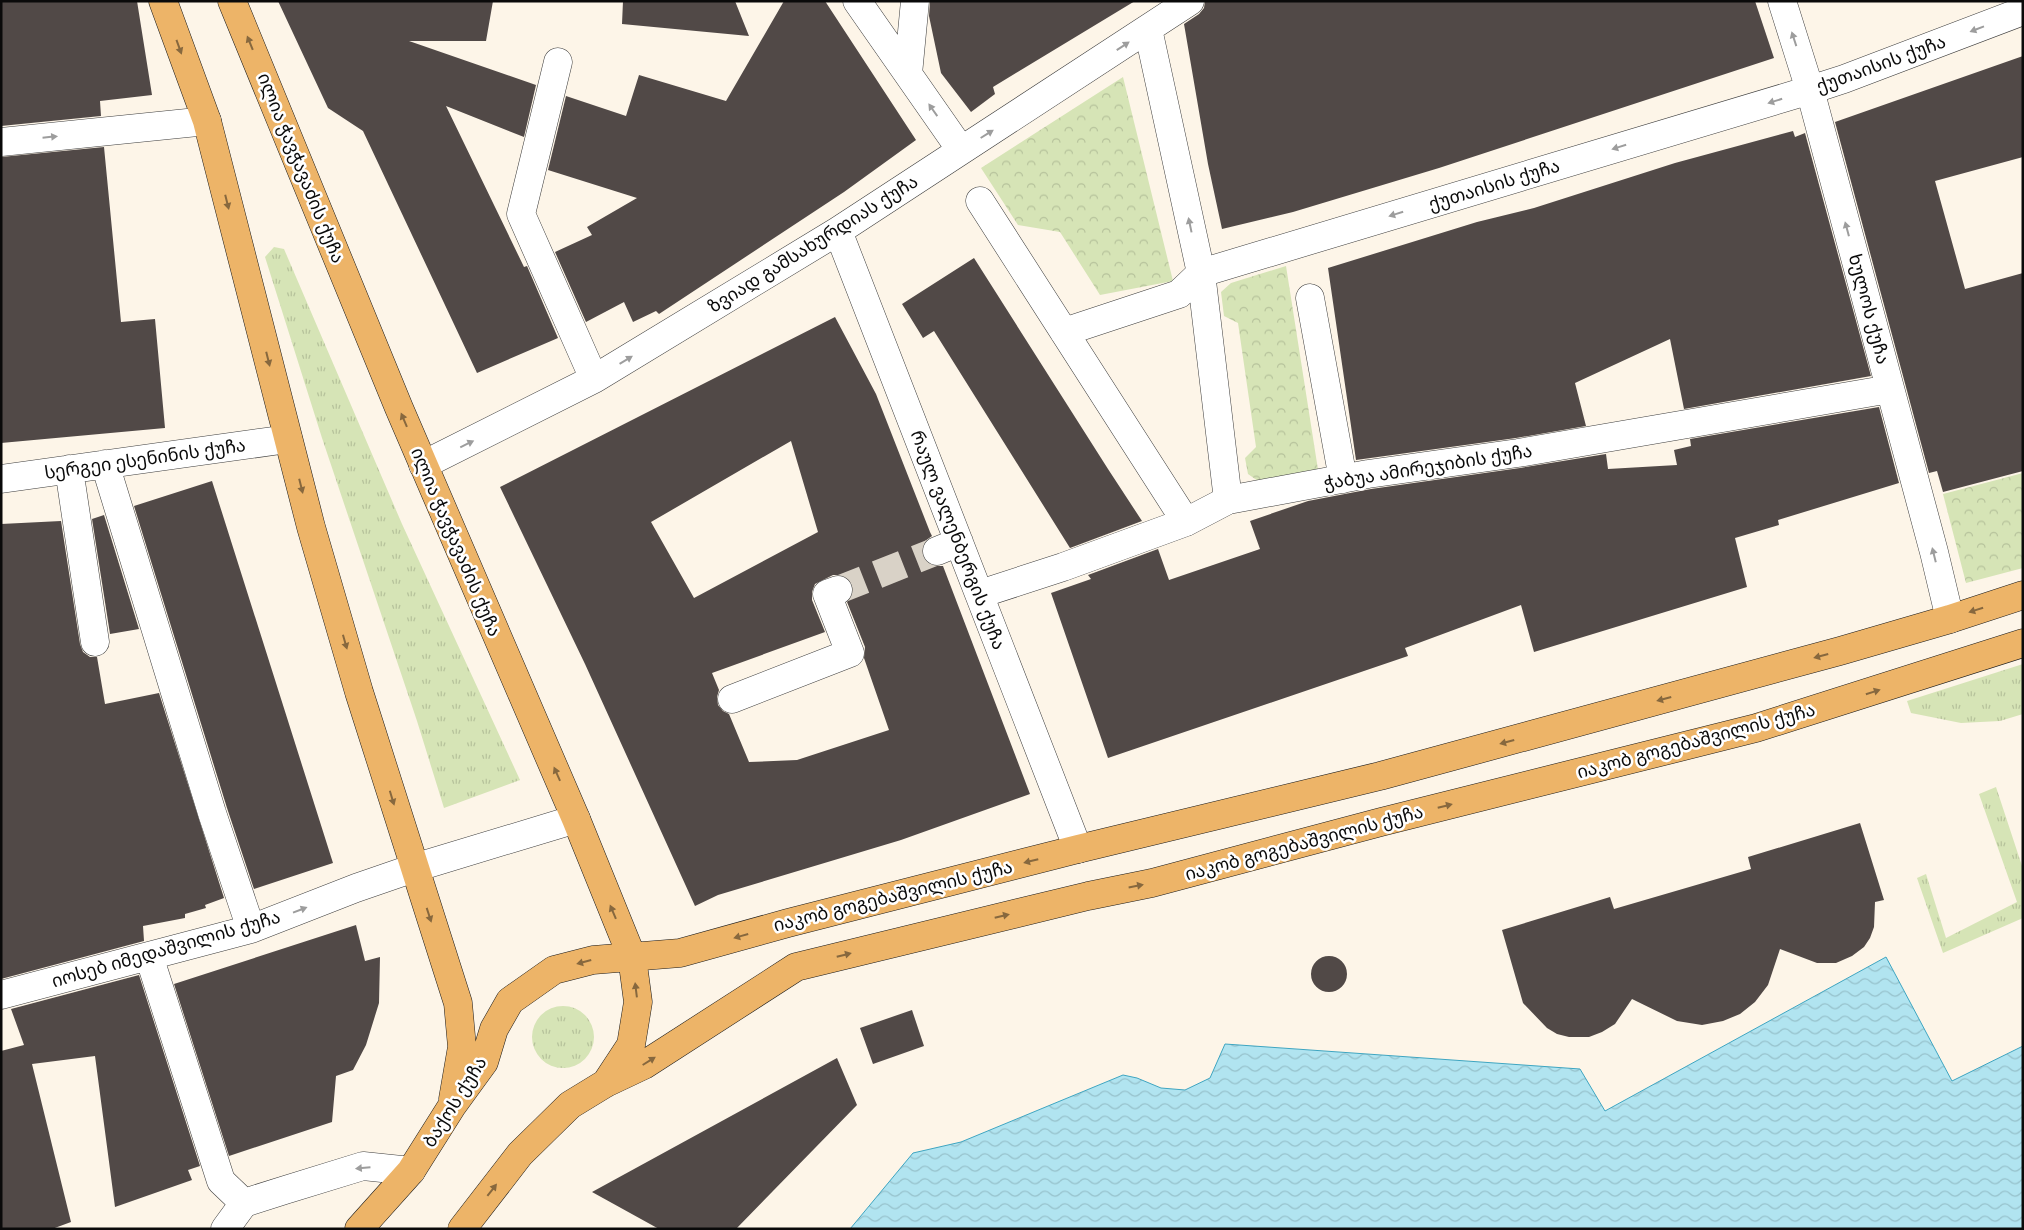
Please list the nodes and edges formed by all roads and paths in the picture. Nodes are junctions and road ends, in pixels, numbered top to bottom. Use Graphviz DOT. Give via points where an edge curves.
graph roads {
  1 [pos="163,1"];
  2 [pos="232,1"];
  3 [pos="857,1"];
  4 [pos="915,1"];
  5 [pos="1782,1"];
  6 [pos="1170,11"];
  7 [pos="2023,11"];
  8 [pos="558,62"];
  9 [pos="908,74"];
  10 [pos="1810,90"];
  11 [pos="207,121"];
  12 [pos="1,142"];
  13 [pos="961,150"];
  14 [pos="980,201"];
  15 [pos="838,231"];
  16 [pos="1200,273"];
  17 [pos="1310,298"];
  18 [pos="1064,332"];
  19 [pos="594,380"];
  20 [pos="1890,389"];
  21 [pos="288,439"];
  22 [pos="105,464"];
  23 [pos="424,465"];
  24 [pos="69,469"];
  25 [pos="1,479"];
  26 [pos="1343,479"];
  27 [pos="1228,500"];
  28 [pos="1186,522"];
  29 [pos="838,590"];
  30 [pos="980,594"];
  31 [pos="2023,595"];
  32 [pos="1950,619"];
  33 [pos="95,642"];
  34 [pos="2023,644"];
  35 [pos="732,699"];
  36 [pos="576,819"];
  37 [pos="1078,848"];
  38 [pos="414,868"];
  39 [pos="250,929"];
  40 [pos="149,956"];
  41 [pos="632,957"];
  42 [pos="1,995"];
  43 [pos="606,1083"];
  44 [pos="452,1106"];
  45 [pos="411,1171"];
  46 [pos="244,1202"];
  47 [pos="225,1229"];
  48 [pos="359,1229"];
  49 [pos="462,1229"];
  1 -- 11 [label="main road, one-way"];
  23 -- 2 [label="main road, ილია ჭავჭავაძის ქუჩა, one-way"];
  3 -- 9 [label="street"];
  4 -- 9 [label="street"];
  10 -- 5 [label="street, ხულოს ქუჩა, one-way"];
  13 -- 6 [label="street, ზვიად გამსახურდიას ქუჩა, one-way"];
  16 -- 6 [label="street, one-way"];
  7 -- 10 [label="street, ქუთაისის ქუჩა, one-way"];
  8 -- 19 [label="street" via="521,214"];
  13 -- 9 [label="street, one-way"];
  10 -- 16 [label="street, ქუთაისის ქუჩა, one-way"];
  20 -- 10 [label="street, ხულოს ქუჩა, one-way"];
  12 -- 11 [label="street, one-way"];
  11 -- 21 [label="main road, one-way"];
  13 -- 15 [label="street, ზვიად გამსახურდიას ქუჩა"];
  14 -- 18 [label="street"];
  19 -- 15 [label="street, ზვიად გამსახურდიას ქუჩა, one-way"];
  15 -- 30 [label="street, რაულ ვალენბერგის ქუჩა" via="948,546"];
  16 -- 18 [label="street" via="1180,294"];
  16 -- 27 [label="street"];
  17 -- 26 [label="street"];
  18 -- 28 [label="street"];
  23 -- 19 [label="street, ზვიად გამსახურდიას ქუჩა, one-way"];
  20 -- 26 [label="street, ჭაბუა ამირეჯიბის ქუჩა" via="1518,453"];
  32 -- 20 [label="street, ხულოს ქუჩა, one-way"];
  21 -- 22 [label="street, სერგეი ესენინის ქუჩა"];
  21 -- 38 [label="main road, one-way" via="356,683"];
  22 -- 24 [label="street, სერგეი ესენინის ქუჩა"];
  22 -- 39 [label="street"];
  36 -- 23 [label="main road, ილია ჭავჭავაძის ქუჩა, one-way"];
  24 -- 25 [label="street, სერგეი ესენინის ქუჩა"];
  24 -- 33 [label="street"];
  26 -- 27 [label="street, ჭაბუა ამირეჯიბის ქუჩა"];
  27 -- 28 [label="street, ჭაბუა ამირეჯიბის ქუჩა"];
  28 -- 30 [label="street, ჭაბუა ამირეჯიბის ქუჩა" via="1076,573"];
  29 -- 35 [label="street" via="827,594 850,653"];
  30 -- 37 [label="street, რაულ ვალენბერგის ქუჩა"];
  31 -- 32 [label="main road, იაკობ გოგებაშვილის ქუჩა, one-way"];
  32 -- 37 [label="main road, იაკობ გოგებაშვილის ქუჩა, one-way" via="1380,776"];
  43 -- 34 [label="main road, იაკობ გოგებაშვილის ქუჩა, one-way" via="644,1065 796,967 1069,900 1152,883 1756,728"];
  36 -- 38 [label="street, იოსებ იმედაშვილის ქუჩა"];
  41 -- 36 [label="main road, ილია ჭავჭავაძის ქუჩა, one-way"];
  37 -- 41 [label="main road, იაკობ გოგებაშვილის ქუჩა, one-way" via="680,953"];
  39 -- 38 [label="street, იოსებ იმედაშვილის ქუჩა, one-way"];
  38 -- 44 [label="main road, one-way" via="458,1003 462,1047"];
  39 -- 40 [label="street, იოსებ იმედაშვილის ქუჩა"];
  40 -- 42 [label="street, იოსებ იმედაშვილის ქუჩა"];
  40 -- 46 [label="street" via="221,1181"];
  43 -- 41 [label="main road, ილია ჭავჭავაძის ქუჩა, one-way" via="631,1045 638,1002"];
  41 -- 44 [label="main road, ბაქოს ქუჩა, one-way" via="593,960 554,970 510,1001 494,1029 484,1062"];
  49 -- 43 [label="main road, one-way" via="527,1147 570,1105"];
  44 -- 45 [label="main road, ბაქოს ქუჩა"];
  45 -- 46 [label="street, one-way" via="362,1166"];
  45 -- 48 [label="main road, ბაქოს ქუჩა"];
  46 -- 47 [label="street"];
}
